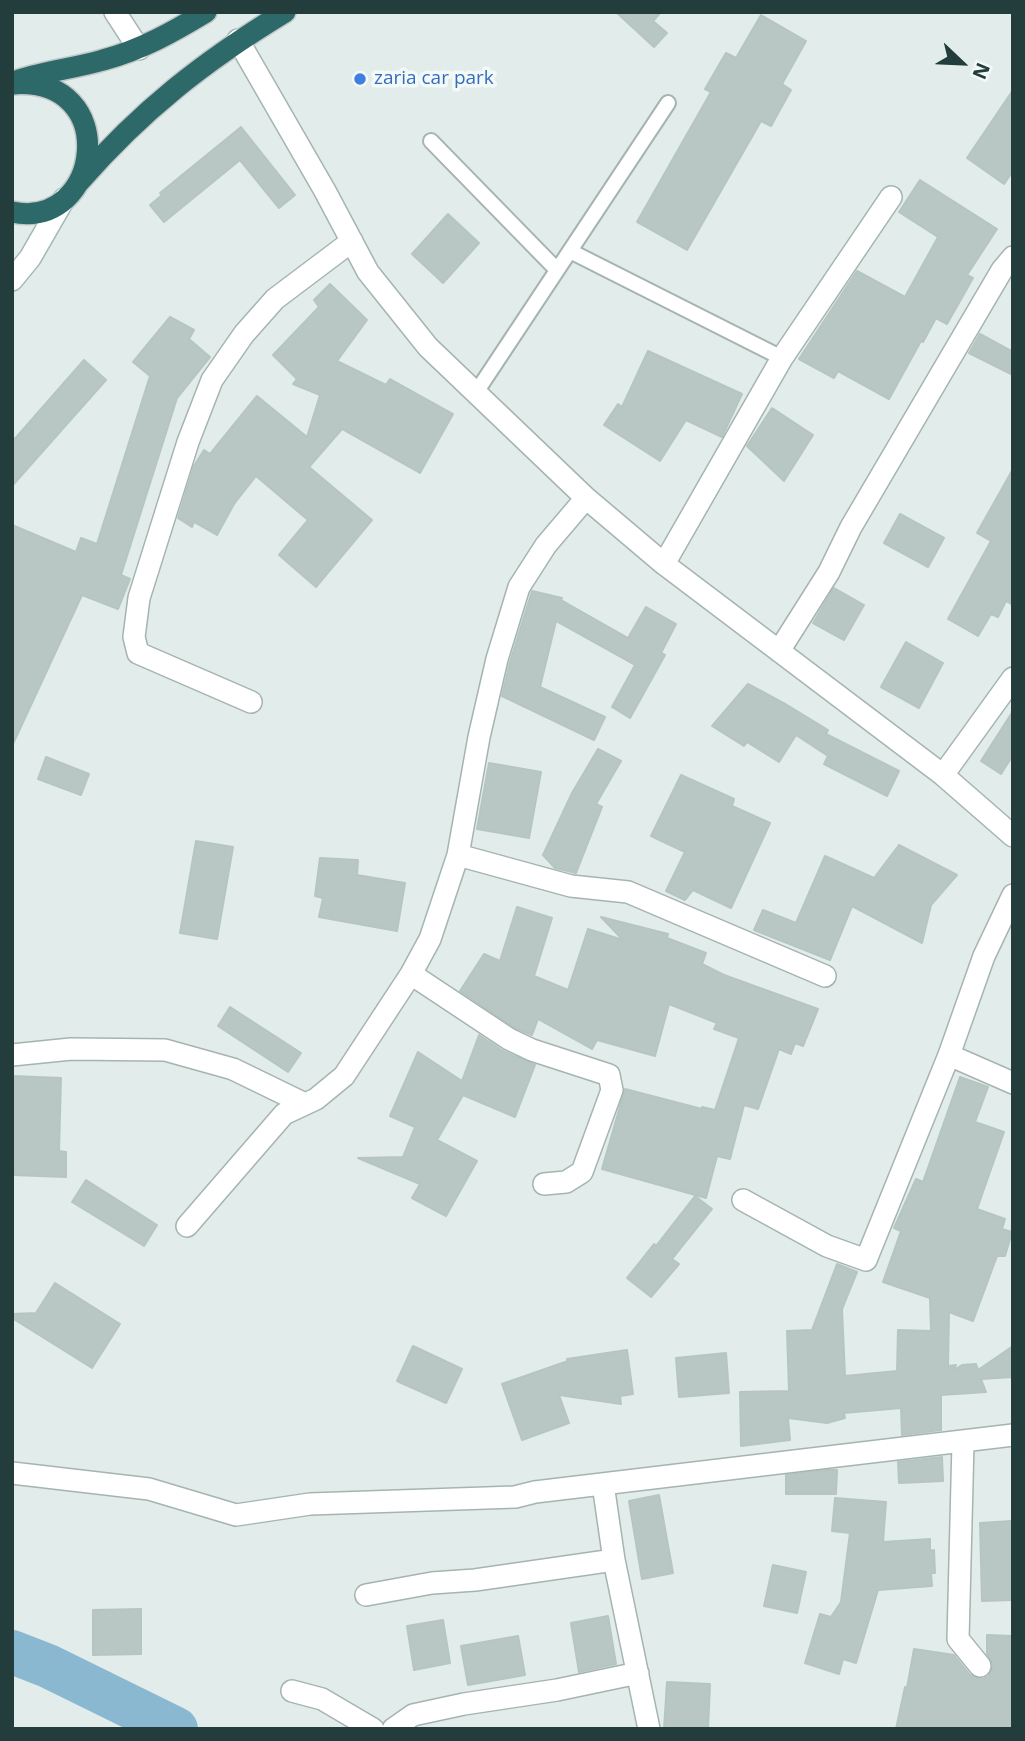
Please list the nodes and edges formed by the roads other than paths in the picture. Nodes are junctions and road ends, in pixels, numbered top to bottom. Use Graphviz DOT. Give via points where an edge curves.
graph roads {
  1 [pos="116,12"];
  2 [pos="206,12"];
  3 [pos="285,12"];
  4 [pos="238,40"];
  5 [pos="139,49"];
  6 [pos="12,83"];
  7 [pos="668,103"];
  8 [pos="431,141"];
  9 [pos="79,182"];
  10 [pos="891,197"];
  11 [pos="64,200"];
  12 [pos="13,212"];
  13 [pos="352,241"];
  14 [pos="570,251"];
  15 [pos="1013,257"];
  16 [pos="557,270"];
  17 [pos="12,280"];
  18 [pos="782,358"];
  19 [pos="477,391"];
  20 [pos="586,498"];
  21 [pos="664,564"];
  22 [pos="779,651"];
  23 [pos="1013,678"];
  24 [pos="251,702"];
  25 [pos="943,775"];
  26 [pos="1013,836"];
  27 [pos="458,855"];
  28 [pos="1013,895"];
  29 [pos="411,974"];
  30 [pos="825,976"];
  31 [pos="12,1055"];
  32 [pos="948,1055"];
  33 [pos="1013,1083"];
  34 [pos="305,1104"];
  35 [pos="544,1184"];
  36 [pos="743,1200"];
  37 [pos="187,1226"];
  38 [pos="1013,1436"];
  39 [pos="962,1443"];
  40 [pos="12,1473"];
  41 [pos="603,1484"];
  42 [pos="614,1560"];
  43 [pos="366,1595"];
  44 [pos="979,1666"];
  45 [pos="638,1673"];
  46 [pos="292,1691"];
  47 [pos="373,1729"];
  48 [pos="393,1729"];
  49 [pos="649,1729"];
  1 -- 5 [label="street"];
  2 -- 5 [label="highway"];
  3 -- 4 [label="highway"];
  4 -- 9 [label="highway" via="148,110"];
  4 -- 13 [label="street"];
  5 -- 6 [label="highway"];
  6 -- 9 [label="highway" via="49,88 80,114 89,148"];
  7 -- 14 [label="lane"];
  8 -- 16 [label="lane"];
  9 -- 11 [label="highway"];
  10 -- 18 [label="street"];
  11 -- 12 [label="highway" via="44,211"];
  11 -- 17 [label="street"];
  13 -- 19 [label="street" via="368,272 428,347"];
  13 -- 24 [label="street" via="275,299 212,380 139,598 134,637 138,653"];
  14 -- 16 [label="lane"];
  14 -- 18 [label="lane"];
  15 -- 22 [label="street"];
  16 -- 19 [label="lane"];
  18 -- 21 [label="street"];
  19 -- 20 [label="street"];
  20 -- 21 [label="street"];
  20 -- 27 [label="street" via="546,545 519,587 479,737"];
  21 -- 22 [label="street"];
  22 -- 25 [label="street"];
  23 -- 25 [label="street"];
  25 -- 26 [label="street"];
  27 -- 29 [label="street" via="430,939"];
  27 -- 30 [label="street" via="572,886 628,892"];
  28 -- 32 [label="street" via="984,956"];
  29 -- 34 [label="street" via="344,1076"];
  29 -- 35 [label="street" via="509,1039 609,1075 612,1090 582,1172 566,1182"];
  31 -- 34 [label="street" via="71,1049 165,1050 233,1069"];
  32 -- 33 [label="street"];
  32 -- 36 [label="street" via="866,1260 827,1246"];
  34 -- 37 [label="street" via="284,1114"];
  38 -- 39 [label="street"];
  39 -- 41 [label="street"];
  39 -- 44 [label="street" via="958,1639"];
  40 -- 41 [label="street" via="149,1489 236,1515 310,1504 515,1497"];
  41 -- 42 [label="street"];
  42 -- 43 [label="street"];
  42 -- 45 [label="street"];
  45 -- 48 [label="street" via="413,1715"];
  45 -- 49 [label="street"];
  46 -- 47 [label="street" via="322,1699"];
}
